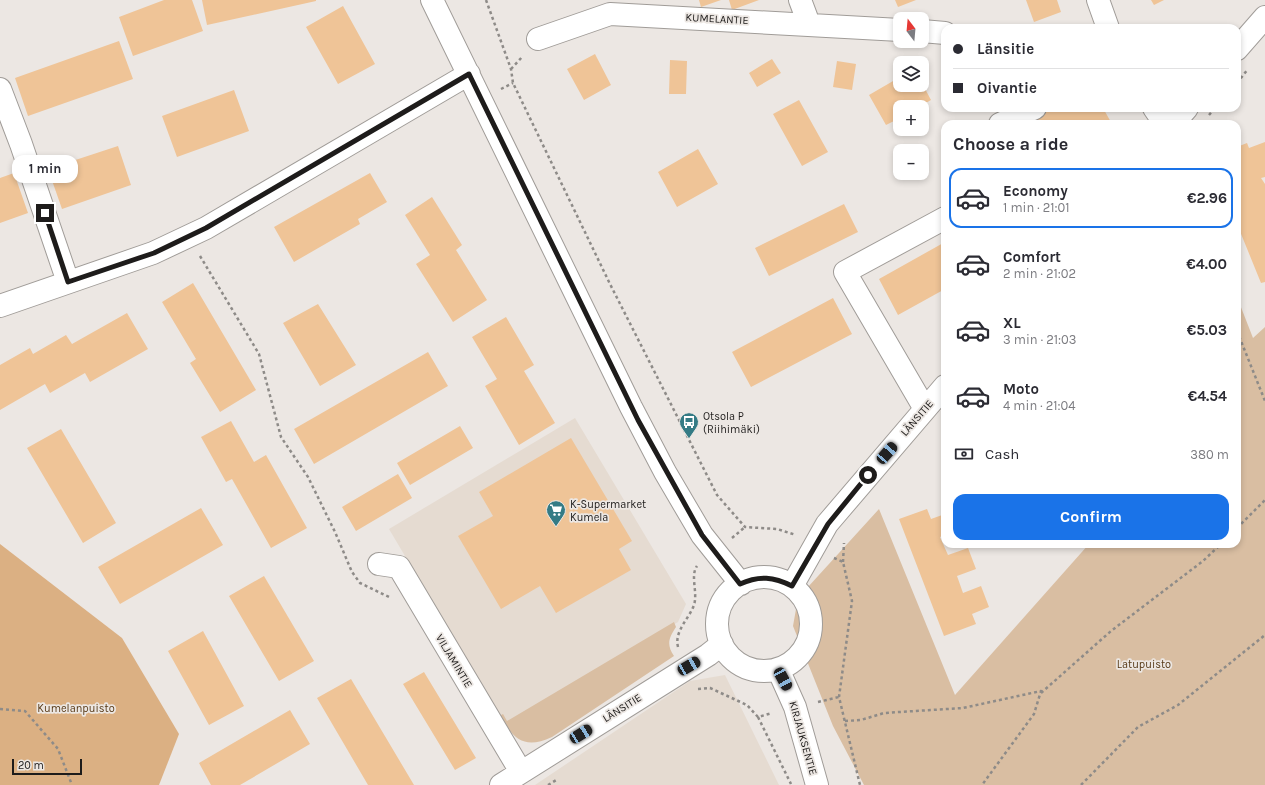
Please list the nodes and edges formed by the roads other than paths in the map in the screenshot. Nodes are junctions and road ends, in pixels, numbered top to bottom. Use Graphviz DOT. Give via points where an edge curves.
graph roads {
  1 [pos="432,0"];
  2 [pos="800,0"];
  3 [pos="1098,0"];
  4 [pos="1265,17"];
  5 [pos="809,24"];
  6 [pos="1107,24"];
  7 [pos="893,30"];
  8 [pos="929,32"];
  9 [pos="941,33"];
  10 [pos="538,39"];
  11 [pos="1241,45"];
  12 [pos="469,74"];
  13 [pos="0,89"];
  14 [pos="1026,112"];
  15 [pos="1184,112"];
  16 [pos="1009,120"];
  17 [pos="1176,120"];
  18 [pos="941,220"];
  19 [pos="68,282"];
  20 [pos="0,306"];
  21 [pos="941,391"];
  22 [pos="925,409"];
  23 [pos="379,564"];
  24 [pos="740,584"];
  25 [pos="792,586"];
  26 [pos="722,644"];
  27 [pos="778,669"];
  28 [pos="521,772"];
  29 [pos="501,785"];
  30 [pos="817,785"];
  1 -- 12 [label="street"];
  2 -- 5 [label="street"];
  3 -- 6 [label="street"];
  4 -- 11 [label="street"];
  5 -- 7 [label="street, KUMELANTIE"];
  5 -- 10 [label="street, KUMELANTIE" via="610,14"];
  8 -- 9 [label="street"];
  12 -- 19 [label="street" via="206,228 154,253"];
  12 -- 24 [label="street" via="638,420 702,535"];
  13 -- 19 [label="street"];
  14 -- 16 [label="street"];
  15 -- 17 [label="street"];
  18 -- 22 [label="street" via="845,272"];
  19 -- 20 [label="street"];
  21 -- 22 [label="street, LÄNSITIE"];
  22 -- 25 [label="street, LÄNSITIE" via="828,524"];
  23 -- 28 [label="street, VILJAMINTIE" via="399,567"];
  24 -- 25 [label="street" via="750,579 765,577 779,579"];
  24 -- 26 [label="street" via="726,596 720,608 717,623"];
  25 -- 27 [label="street" via="803,597 812,624 809,639 802,652 791,663"];
  26 -- 27 [label="street" via="736,662 749,669"];
  26 -- 28 [label="street, LÄNSITIE"];
  27 -- 30 [label="street, KIRJAUKSENTIE" via="796,707"];
  28 -- 29 [label="street, LÄNSITIE"];
}
